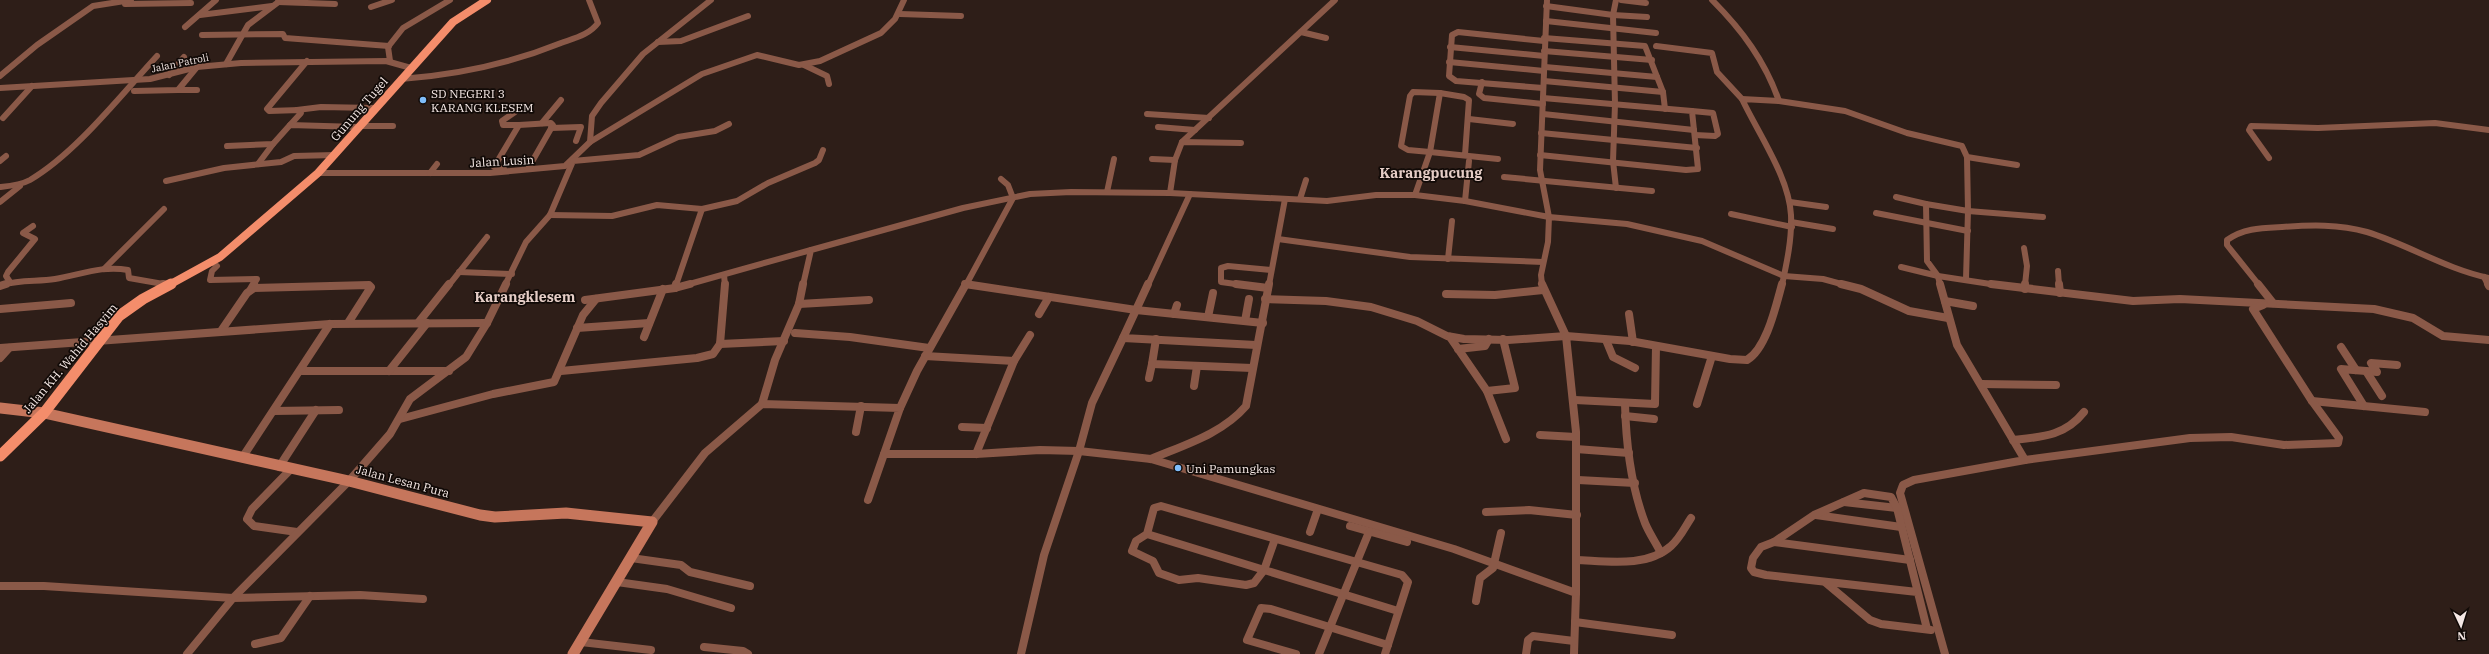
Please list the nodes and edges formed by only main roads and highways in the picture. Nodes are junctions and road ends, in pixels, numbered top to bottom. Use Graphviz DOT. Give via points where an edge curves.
graph roads {
  1 [pos="487,0"];
  2 [pos="248,234"];
  3 [pos="0,456"];
  1 -- 2 [label="main road, Gunung Tugel" via="455,20 318,173"];
  2 -- 3 [label="main road, Jalan KH. Wahid Hasyim" via="212,262 128,309 101,338 44,413"];
}
